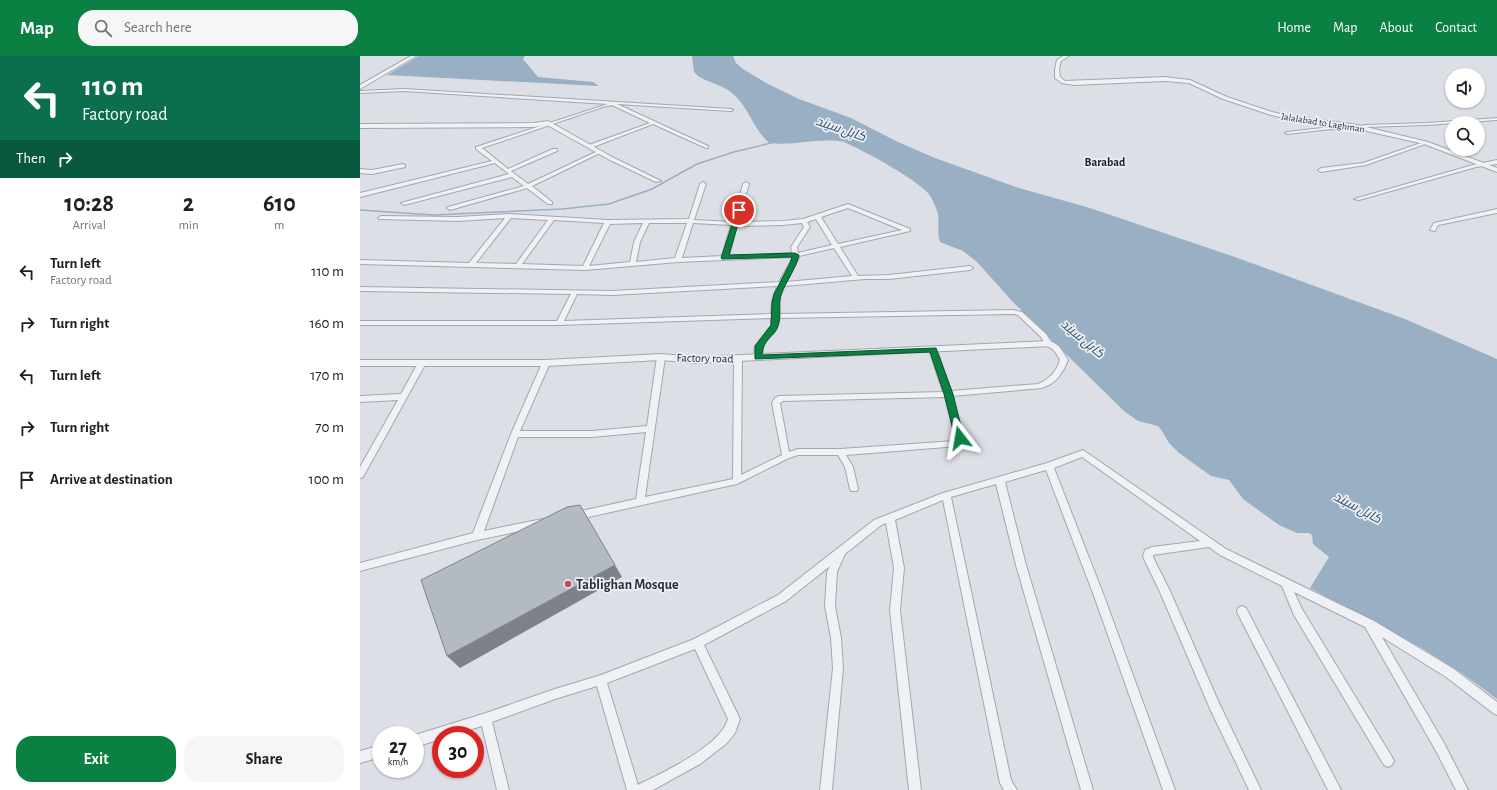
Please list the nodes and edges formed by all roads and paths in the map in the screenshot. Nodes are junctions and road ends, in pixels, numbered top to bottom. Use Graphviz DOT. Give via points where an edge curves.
graph roads {
  1 [pos="414,56"];
  2 [pos="1068,56"];
  3 [pos="360,87"];
  4 [pos="360,92"];
  5 [pos="732,110"];
  6 [pos="1497,119"];
  7 [pos="548,123"];
  8 [pos="653,123"];
  9 [pos="360,126"];
  10 [pos="1358,128"];
  11 [pos="1287,133"];
  12 [pos="1426,143"];
  13 [pos="591,146"];
  14 [pos="706,147"];
  15 [pos="555,150"];
  16 [pos="600,152"];
  17 [pos="495,162"];
  18 [pos="1497,162"];
  19 [pos="1484,165"];
  20 [pos="404,166"];
  21 [pos="1321,170"];
  22 [pos="1497,170"];
  23 [pos="360,171"];
  24 [pos="508,172"];
  25 [pos="513,175"];
  26 [pos="658,181"];
  27 [pos="704,184"];
  28 [pos="746,184"];
  29 [pos="528,186"];
  30 [pos="360,195"];
  31 [pos="1357,199"];
  32 [pos="404,203"];
  33 [pos="550,203"];
  34 [pos="450,208"];
  35 [pos="1497,211"];
  36 [pos="510,216"];
  37 [pos="818,216"];
  38 [pos="381,218"];
  39 [pos="551,220"];
  40 [pos="691,221"];
  41 [pos="804,221"];
  42 [pos="608,222"];
  43 [pos="647,222"];
  44 [pos="735,224"];
  45 [pos="1432,230"];
  46 [pos="836,245"];
  47 [pos="795,255"];
  48 [pos="725,258"];
  49 [pos="678,260"];
  50 [pos="360,262"];
  51 [pos="633,264"];
  52 [pos="471,265"];
  53 [pos="518,265"];
  54 [pos="585,268"];
  55 [pos="970,268"];
  56 [pos="856,277"];
  57 [pos="783,284"];
  58 [pos="360,289"];
  59 [pos="574,294"];
  60 [pos="776,316"];
  61 [pos="360,323"];
  62 [pos="559,323"];
  63 [pos="1050,344"];
  64 [pos="933,350"];
  65 [pos="661,357"];
  66 [pos="738,358"];
  67 [pos="758,358"];
  68 [pos="360,363"];
  69 [pos="422,363"];
  70 [pos="546,363"];
  71 [pos="948,394"];
  72 [pos="402,397"];
  73 [pos="360,399"];
  74 [pos="649,429"];
  75 [pos="515,434"];
  76 [pos="840,452"];
  77 [pos="786,456"];
  78 [pos="1049,466"];
  79 [pos="360,475"];
  80 [pos="737,480"];
  81 [pos="1000,481"];
  82 [pos="854,489"];
  83 [pos="946,495"];
  84 [pos="640,500"];
  85 [pos="890,518"];
  86 [pos="477,536"];
  87 [pos="1210,543"];
  88 [pos="841,552"];
  89 [pos="360,567"];
  90 [pos="1285,582"];
  91 [pos="1242,611"];
  92 [pos="1369,624"];
  93 [pos="698,643"];
  94 [pos="601,680"];
  95 [pos="1497,709"];
  96 [pos="486,719"];
  97 [pos="424,738"];
  98 [pos="372,754"];
  99 [pos="360,757"];
  100 [pos="1388,761"];
  101 [pos="503,790"];
  102 [pos="634,790"];
  103 [pos="641,790"];
  104 [pos="826,790"];
  105 [pos="915,790"];
  106 [pos="1011,790"];
  107 [pos="1087,790"];
  108 [pos="1169,790"];
  109 [pos="1255,790"];
  110 [pos="1335,790"];
  111 [pos="1462,790"];
  1 -- 3 [label="street"];
  2 -- 10 [label="street, Jalalabad to Laghman" via="1059,60 1057,69 1058,78 1064,82 1178,80 1190,82 1234,102 1277,115"];
  4 -- 5 [label="street" via="404,90"];
  6 -- 10 [label="street"];
  7 -- 8 [label="street" via="613,104"];
  7 -- 9 [label="street"];
  7 -- 13 [label="street"];
  7 -- 17 [label="street" via="478,148"];
  8 -- 13 [label="street"];
  8 -- 14 [label="street"];
  10 -- 11 [label="street"];
  10 -- 12 [label="street, Jalalabad to Laghman"];
  12 -- 19 [label="street, Jalalabad to Laghman"];
  12 -- 21 [label="street" via="1364,164"];
  13 -- 16 [label="street"];
  15 -- 24 [label="street"];
  16 -- 26 [label="street"];
  16 -- 29 [label="street"];
  17 -- 24 [label="street"];
  17 -- 30 [label="street"];
  18 -- 19 [label="street"];
  19 -- 22 [label="street, Jalalabad to Laghman"];
  19 -- 31 [label="street"];
  20 -- 23 [label="street" via="372,172"];
  24 -- 25 [label="street"];
  25 -- 29 [label="street"];
  25 -- 32 [label="street"];
  27 -- 40 [label="street"];
  28 -- 44 [label="street"];
  29 -- 33 [label="street"];
  29 -- 34 [label="street"];
  35 -- 45 [label="street" via="1446,221 1436,224"];
  36 -- 38 [label="street" via="458,219"];
  36 -- 39 [label="street"];
  36 -- 52 [label="street"];
  37 -- 41 [label="street"];
  37 -- 46 [label="street"];
  37 -- 46 [label="street" via="848,206 908,230"];
  39 -- 42 [label="street"];
  39 -- 53 [label="street"];
  40 -- 43 [label="street"];
  40 -- 44 [label="street"];
  40 -- 49 [label="street"];
  41 -- 44 [label="street"];
  41 -- 47 [label="street" via="807,227 794,247"];
  42 -- 43 [label="street"];
  42 -- 54 [label="street"];
  43 -- 51 [label="street" via="637,242"];
  44 -- 48 [label="street"];
  46 -- 47 [label="street"];
  46 -- 56 [label="street"];
  47 -- 48 [label="street"];
  47 -- 57 [label="street" via="794,263"];
  48 -- 49 [label="street"];
  49 -- 51 [label="street"];
  50 -- 52 [label="street"];
  51 -- 54 [label="street"];
  52 -- 53 [label="street"];
  53 -- 54 [label="street"];
  55 -- 56 [label="street" via="889,277"];
  56 -- 57 [label="street"];
  57 -- 59 [label="street"];
  57 -- 60 [label="street" via="775,302"];
  58 -- 59 [label="street"];
  59 -- 62 [label="street"];
  60 -- 62 [label="street"];
  60 -- 63 [label="street" via="1013,312 1020,313"];
  60 -- 67 [label="street" via="774,326 759,346"];
  61 -- 62 [label="street"];
  63 -- 64 [label="street, Factory road"];
  63 -- 71 [label="street" via="1054,345 1064,360 1059,373 1044,384"];
  64 -- 67 [label="street, Factory road"];
  64 -- 71 [label="street"];
  65 -- 66 [label="street, Factory road" via="696,360"];
  65 -- 70 [label="street, Factory road"];
  65 -- 74 [label="street"];
  66 -- 67 [label="street, Factory road"];
  66 -- 80 [label="street"];
  68 -- 69 [label="street, Factory road"];
  69 -- 70 [label="street, Factory road"];
  69 -- 72 [label="street"];
  70 -- 75 [label="street"];
  71 -- 76 [label="street" via="960,438 958,443"];
  71 -- 77 [label="street" via="782,398 776,403"];
  72 -- 73 [label="street"];
  72 -- 79 [label="street"];
  74 -- 75 [label="street" via="592,434"];
  74 -- 84 [label="street"];
  75 -- 86 [label="street"];
  76 -- 77 [label="street" via="798,452"];
  76 -- 82 [label="street" via="849,467"];
  77 -- 80 [label="street"];
  78 -- 81 [label="street"];
  78 -- 87 [label="street" via="1083,453"];
  78 -- 108 [label="street"];
  80 -- 84 [label="street"];
  81 -- 83 [label="street"];
  81 -- 107 [label="street" via="1021,564"];
  83 -- 85 [label="street"];
  83 -- 106 [label="street" via="1006,783"];
  84 -- 86 [label="street"];
  85 -- 88 [label="street" via="876,524"];
  85 -- 105 [label="street" via="899,568 895,610"];
  86 -- 89 [label="street"];
  87 -- 90 [label="street"];
  87 -- 109 [label="street" via="1152,551 1148,553 1148,557"];
  88 -- 93 [label="street" via="782,598"];
  88 -- 104 [label="street" via="832,572 830,606 838,668"];
  90 -- 92 [label="street"];
  90 -- 100 [label="street" via="1298,612"];
  91 -- 110 [label="street"];
  92 -- 95 [label="street" via="1450,673"];
  92 -- 111 [label="street"];
  93 -- 94 [label="street"];
  93 -- 103 [label="street" via="734,719 734,726 711,750"];
  94 -- 96 [label="street"];
  94 -- 102 [label="street"];
  96 -- 97 [label="street"];
  96 -- 101 [label="street"];
  98 -- 99 [label="street"];
}
